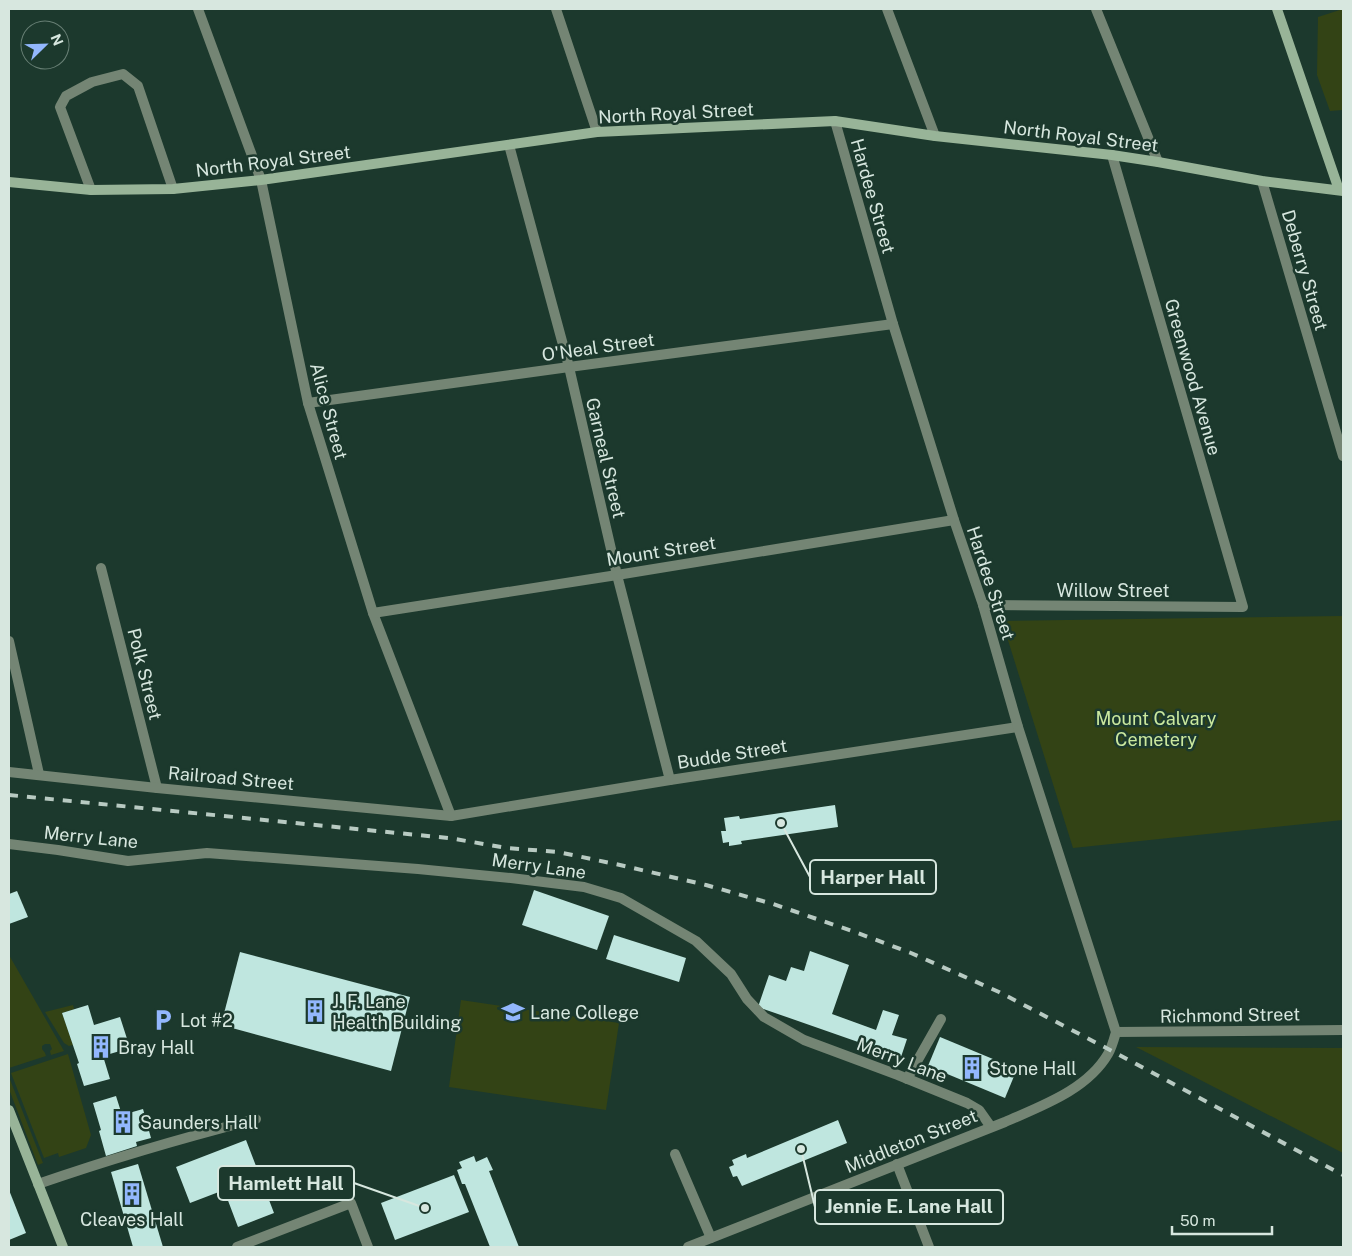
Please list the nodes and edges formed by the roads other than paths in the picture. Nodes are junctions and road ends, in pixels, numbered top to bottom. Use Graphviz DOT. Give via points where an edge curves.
graph roads {
  1 [pos="198,9"];
  2 [pos="556,9"];
  3 [pos="887,9"];
  4 [pos="1096,9"];
  5 [pos="1276,9"];
  6 [pos="834,121"];
  7 [pos="597,132"];
  8 [pos="935,136"];
  9 [pos="510,145"];
  10 [pos="1112,155"];
  11 [pos="1158,162"];
  12 [pos="261,180"];
  13 [pos="1262,181"];
  14 [pos="9,182"];
  15 [pos="172,189"];
  16 [pos="91,190"];
  17 [pos="1342,192"];
  18 [pos="893,324"];
  19 [pos="569,367"];
  20 [pos="308,403"];
  21 [pos="1343,456"];
  22 [pos="954,520"];
  23 [pos="101,568"];
  24 [pos="617,575"];
  25 [pos="983,605"];
  26 [pos="1243,607"];
  27 [pos="373,613"];
  28 [pos="9,642"];
  29 [pos="1018,727"];
  30 [pos="9,772"];
  31 [pos="39,774"];
  32 [pos="670,780"];
  33 [pos="157,788"];
  34 [pos="451,816"];
  35 [pos="9,844"];
  36 [pos="941,1019"];
  37 [pos="1343,1030"];
  38 [pos="1116,1032"];
  39 [pos="907,1079"];
  40 [pos="9,1110"];
  41 [pos="256,1119"];
  42 [pos="991,1127"];
  43 [pos="675,1154"];
  44 [pos="897,1164"];
  45 [pos="38,1184"];
  46 [pos="711,1238"];
  47 [pos="63,1247"];
  48 [pos="237,1247"];
  49 [pos="368,1247"];
  50 [pos="688,1247"];
  51 [pos="929,1247"];
  1 -- 12 [label="street, Alice Street"];
  2 -- 7 [label="street"];
  3 -- 8 [label="street"];
  4 -- 11 [label="street"];
  5 -- 17 [label="main road"];
  6 -- 7 [label="main road, North Royal Street"];
  6 -- 8 [label="main road, North Royal Street"];
  6 -- 18 [label="street, Hardee Street"];
  7 -- 9 [label="main road, North Royal Street"];
  8 -- 10 [label="main road, North Royal Street"];
  9 -- 12 [label="main road, North Royal Street"];
  9 -- 19 [label="street, Garneal Street"];
  10 -- 11 [label="main road, North Royal Street"];
  10 -- 26 [label="street, Greenwood Avenue"];
  11 -- 13 [label="main road, North Royal Street"];
  12 -- 15 [label="main road, North Royal Street"];
  12 -- 20 [label="street, Alice Street"];
  13 -- 17 [label="main road, North Royal Street"];
  13 -- 21 [label="street, Deberry Street"];
  14 -- 16 [label="main road, North Royal Street"];
  15 -- 16 [label="main road, North Royal Street"];
  15 -- 16 [label="street" via="138,86 123,74 92,82 66,96 60,107"];
  18 -- 19 [label="street, O'Neal Street"];
  18 -- 22 [label="street, Hardee Street"];
  19 -- 20 [label="street, O'Neal Street"];
  19 -- 24 [label="street, Garneal Street"];
  20 -- 27 [label="street, Alice Street"];
  22 -- 24 [label="street, Mount Street"];
  22 -- 25 [label="street, Hardee Street"];
  23 -- 33 [label="street, Polk Street"];
  24 -- 27 [label="street, Mount Street"];
  24 -- 32 [label="street, Garneal Street"];
  25 -- 26 [label="street, Willow Street"];
  25 -- 29 [label="street, Hardee Street"];
  27 -- 34 [label="street, Alice Street"];
  28 -- 31 [label="street"];
  29 -- 32 [label="street, Budde Street"];
  29 -- 38 [label="street, Hardee Street"];
  30 -- 31 [label="street, Railroad Street"];
  31 -- 33 [label="street, Railroad Street"];
  32 -- 34 [label="street, Budde Street"];
  33 -- 34 [label="street, Railroad Street"];
  35 -- 39 [label="street, Merry Lane" via="128,861 207,853 418,869 584,887 621,898 696,941 731,974 747,999 764,1017 804,1040"];
  36 -- 39 [label="street"];
  37 -- 38 [label="street, Richmond Street"];
  38 -- 42 [label="street, Middleton Street" via="1109,1053 1088,1078 1036,1108"];
  39 -- 42 [label="street, Merry Lane" via="979,1110"];
  40 -- 45 [label="main road"];
  41 -- 45 [label="street" via="112,1159"];
  42 -- 44 [label="street, Middleton Street"];
  43 -- 46 [label="street"];
  44 -- 46 [label="street, Middleton Street"];
  44 -- 51 [label="street"];
  45 -- 47 [label="main road"];
  46 -- 50 [label="street, Middleton Street"];
  48 -- 49 [label="street" via="350,1203"];
}
